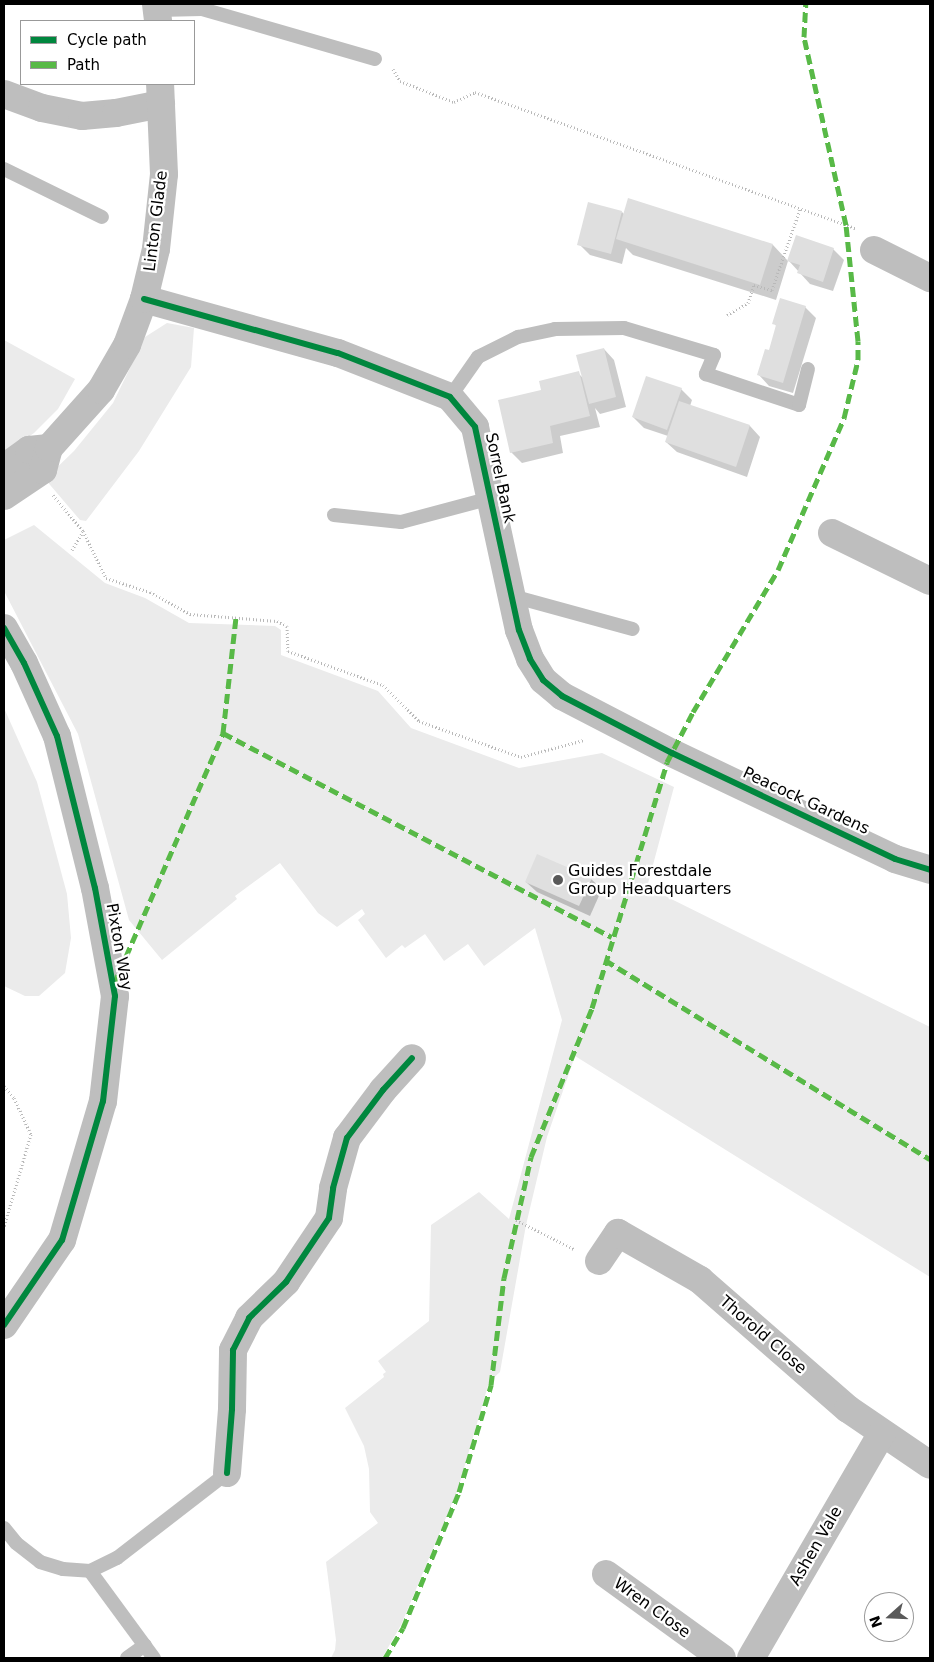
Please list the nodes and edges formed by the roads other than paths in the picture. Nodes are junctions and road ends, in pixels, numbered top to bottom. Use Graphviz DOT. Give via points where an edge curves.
graph roads {
  1 [pos="157,12"];
  2 [pos="375,59"];
  3 [pos="4,94"];
  4 [pos="160,94"];
  5 [pos="4,169"];
  6 [pos="102,218"];
  7 [pos="874,250"];
  8 [pos="930,278"];
  9 [pos="144,298"];
  10 [pos="808,369"];
  11 [pos="450,397"];
  12 [pos="49,448"];
  13 [pos="4,468"];
  14 [pos="4,496"];
  15 [pos="491,498"];
  16 [pos="334,515"];
  17 [pos="832,533"];
  18 [pos="930,581"];
  19 [pos="512,596"];
  20 [pos="4,628"];
  21 [pos="633,629"];
  22 [pos="672,753"];
  23 [pos="930,870"];
  24 [pos="412,1058"];
  25 [pos="600,1261"];
  26 [pos="4,1325"];
  27 [pos="882,1433"];
  28 [pos="930,1465"];
  29 [pos="227,1473"];
  30 [pos="4,1528"];
  31 [pos="90,1571"];
  32 [pos="606,1574"];
  33 [pos="145,1645"];
  34 [pos="128,1658"];
  35 [pos="154,1658"];
  36 [pos="722,1658"];
  37 [pos="751,1658"];
  1 -- 2 [label="lane" via="202,9"];
  3 -- 4 [label="street" via="42,108 82,116 116,113"];
  4 -- 9 [label="street, Linton Glade" via="164,174 156,249"];
  5 -- 6 [label="lane"];
  7 -- 8 [label="street"];
  9 -- 11 [label="street, Sorrel Bank" via="338,353"];
  9 -- 12 [label="street, Linton Glade" via="127,344 102,390"];
  10 -- 11 [label="lane" via="798,405 706,374 714,355 624,328 555,329 518,337 478,357"];
  11 -- 15 [label="street, Sorrel Bank" via="475,427"];
  12 -- 13 [label="street" via="29,450"];
  12 -- 14 [label="street, Linton Glade" via="43,470"];
  15 -- 16 [label="lane" via="401,522"];
  15 -- 19 [label="street, Sorrel Bank"];
  17 -- 18 [label="street"];
  19 -- 21 [label="lane"];
  19 -- 22 [label="street, Sorrel Bank" via="519,630 530,659 543,680 562,696"];
  20 -- 26 [label="street, Pixton Way" via="24,663 57,736 116,996 103,1100 62,1240"];
  22 -- 23 [label="street, Peacock Gardens" via="895,859"];
  24 -- 29 [label="street" via="347,1138 329,1218 286,1282 249,1318 233,1350"];
  25 -- 27 [label="street, Thorold Close" via="618,1233 700,1280 848,1409"];
  27 -- 28 [label="street, Thorold Close"];
  27 -- 37 [label="street, Ashen Vale"];
  29 -- 31 [label="lane" via="117,1558"];
  30 -- 31 [label="lane" via="16,1543 40,1562 63,1569"];
  31 -- 33 [label="lane"];
  32 -- 36 [label="street, Wren Close"];
  33 -- 34 [label="lane"];
  33 -- 35 [label="lane"];
}
